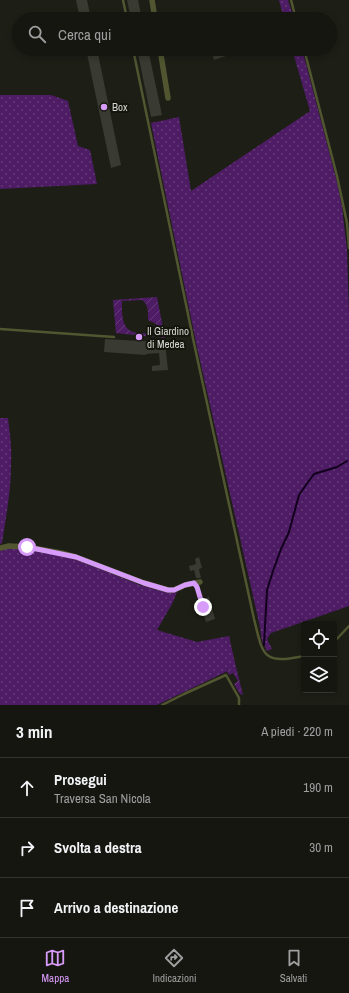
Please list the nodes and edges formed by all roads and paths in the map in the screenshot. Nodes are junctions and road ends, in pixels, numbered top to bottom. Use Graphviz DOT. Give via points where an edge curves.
graph roads {
  1 [pos="123,0"];
  2 [pos="152,0"];
  3 [pos="291,0"];
  4 [pos="126,12"];
  5 [pos="154,12"];
  6 [pos="294,12"];
  7 [pos="134,56"];
  8 [pos="161,56"];
  9 [pos="306,56"];
  10 [pos="168,98"];
  11 [pos="349,248"];
  12 [pos="0,329"];
  13 [pos="114,337"];
  14 [pos="0,548"];
  15 [pos="197,582"];
  16 [pos="203,607"];
  17 [pos="349,626"];
  18 [pos="337,639"];
  19 [pos="301,657"];
  20 [pos="162,705"];
  21 [pos="239,705"];
  1 -- 4 [label="lane"];
  2 -- 5 [label="street"];
  3 -- 6 [label="lane"];
  7 -- 19 [label="lane" via="195,348 261,645 266,655 273,658"];
  8 -- 10 [label="street"];
  9 -- 11 [label="lane" via="337,176 347,223"];
  12 -- 13 [label="lane"];
  14 -- 15 [label="street" via="17,546 68,555 168,590"];
  15 -- 16 [label="lane"];
  17 -- 18 [label="lane"];
  20 -- 21 [label="lane" via="226,675 240,698"];
}
